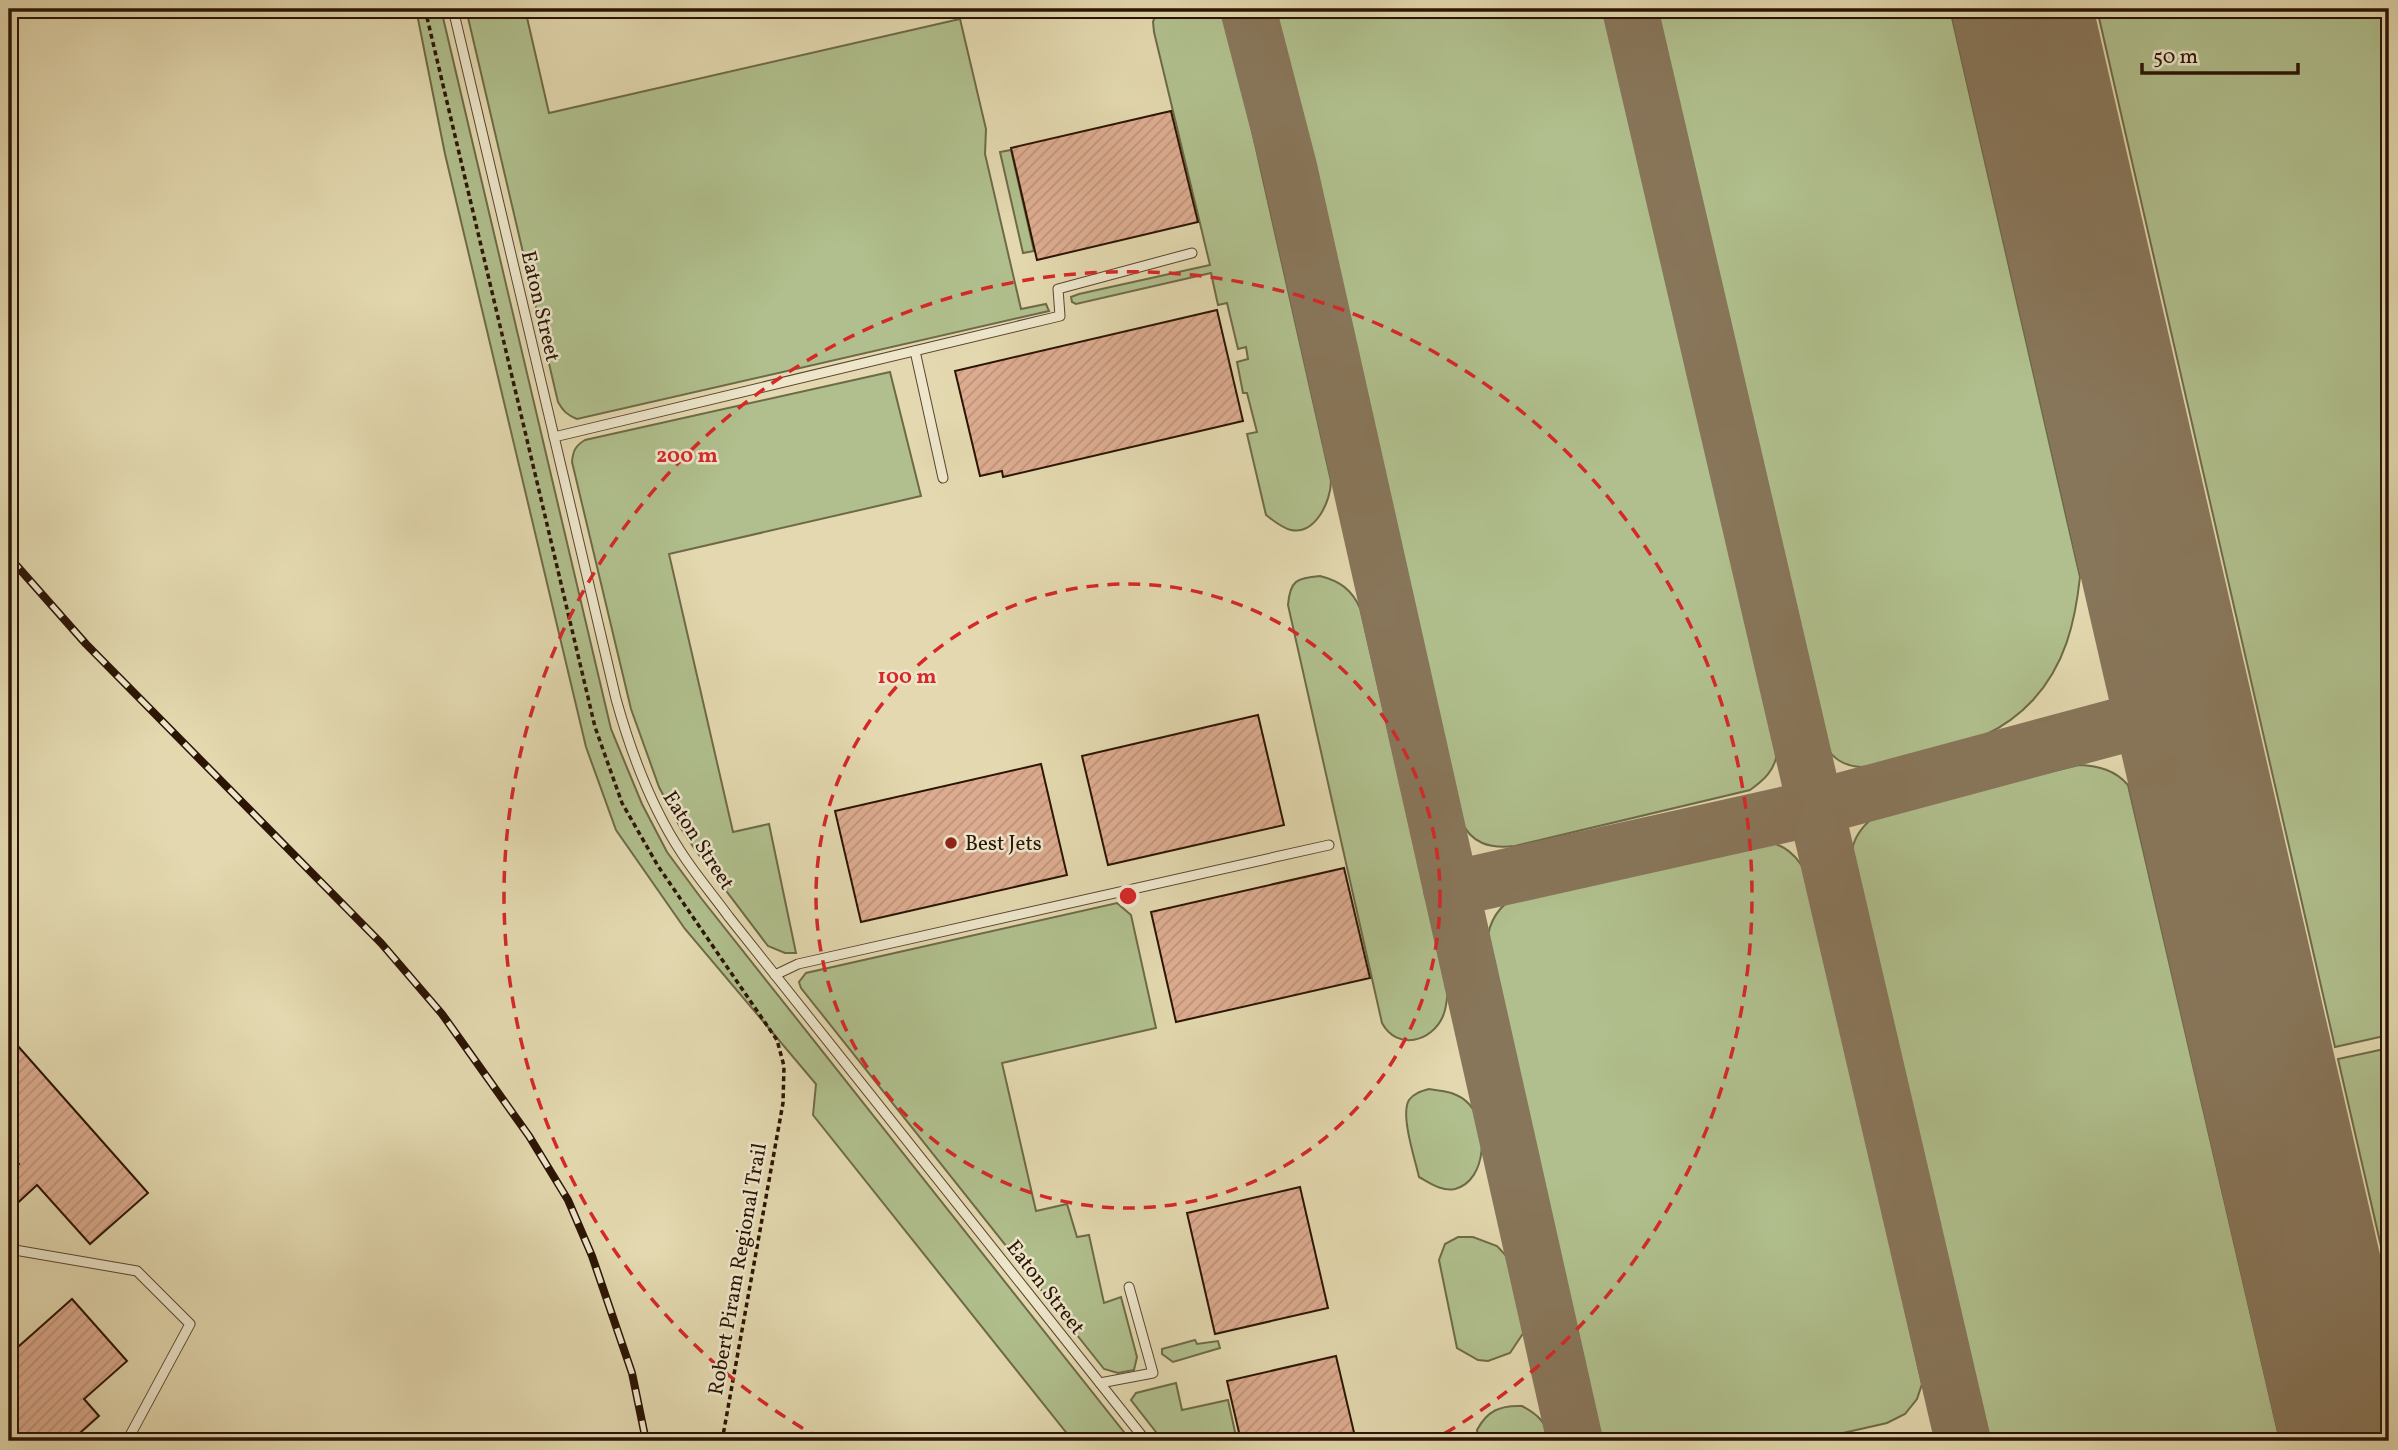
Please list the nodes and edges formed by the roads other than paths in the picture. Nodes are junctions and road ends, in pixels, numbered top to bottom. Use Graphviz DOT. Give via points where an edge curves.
graph roads {
  1 [pos="453,9"];
  2 [pos="1192,253"];
  3 [pos="915,351"];
  4 [pos="554,437"];
  5 [pos="943,478"];
  6 [pos="1329,845"];
  7 [pos="775,975"];
  8 [pos="9,1249"];
  9 [pos="1129,1287"];
  10 [pos="1100,1383"];
  11 [pos="127,1441"];
  12 [pos="1146,1441"];
  1 -- 4 [label="lane, Eaton Street"];
  2 -- 3 [label="lane" via="1058,289 1060,316"];
  3 -- 4 [label="lane"];
  3 -- 5 [label="lane"];
  4 -- 7 [label="lane, Eaton Street" via="616,699 648,793 681,852"];
  6 -- 7 [label="lane" via="798,964"];
  7 -- 10 [label="lane, Eaton Street"];
  8 -- 11 [label="lane" via="137,1272 190,1324"];
  9 -- 10 [label="lane" via="1153,1373"];
  10 -- 12 [label="lane, Eaton Street"];
}
